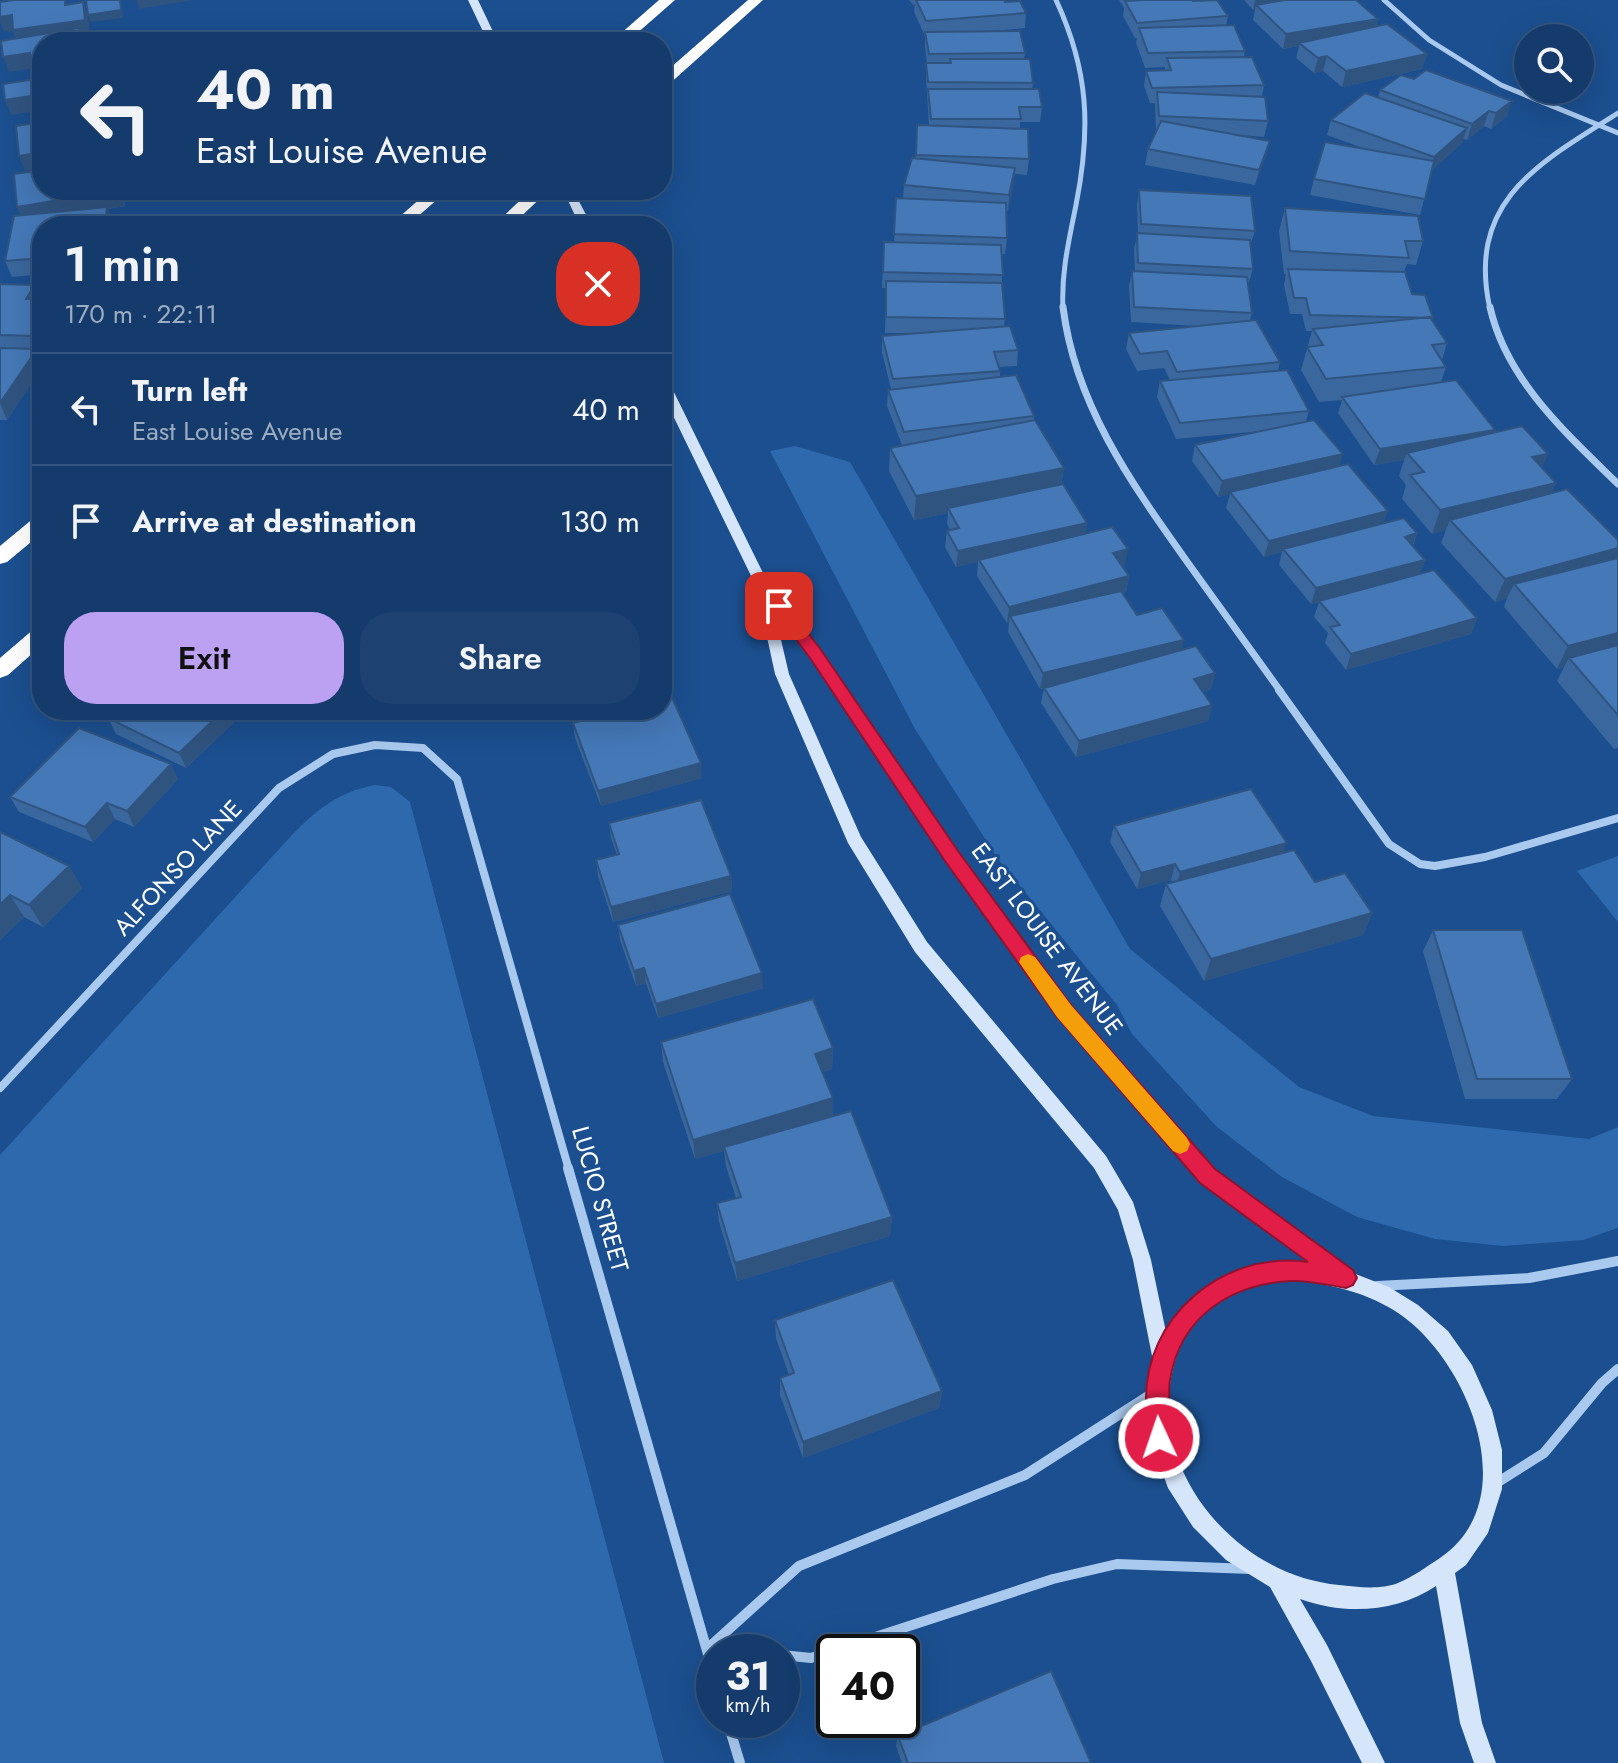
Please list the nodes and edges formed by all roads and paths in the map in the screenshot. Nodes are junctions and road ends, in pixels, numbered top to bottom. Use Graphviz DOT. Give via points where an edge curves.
graph roads {
  1 [pos="473,0"];
  2 [pos="668,0"];
  3 [pos="756,0"];
  4 [pos="1056,0"];
  5 [pos="1384,0"];
  6 [pos="488,32"];
  7 [pos="630,32"];
  8 [pos="672,74"];
  9 [pos="1618,113"];
  10 [pos="1599,125"];
  11 [pos="1618,133"];
  12 [pos="428,200"];
  13 [pos="530,200"];
  14 [pos="409,216"];
  15 [pos="512,216"];
  16 [pos="672,401"];
  17 [pos="1618,484"];
  18 [pos="32,530"];
  19 [pos="0,557"];
  20 [pos="761,583"];
  21 [pos="32,642"];
  22 [pos="0,670"];
  23 [pos="423,748"];
  24 [pos="1618,818"];
  25 [pos="0,1088"];
  26 [pos="1618,1261"];
  27 [pos="1346,1278"];
  28 [pos="1370,1287"];
  29 [pos="1162,1363"];
  30 [pos="1618,1369"];
  31 [pos="1157,1390"];
  32 [pos="1494,1484"];
  33 [pos="1254,1569"];
  34 [pos="1444,1572"];
  35 [pos="1278,1582"];
  36 [pos="703,1634"];
  37 [pos="724,1634"];
  38 [pos="800,1657"];
  39 [pos="732,1738"];
  40 [pos="740,1763"];
  41 [pos="1374,1763"];
  42 [pos="1485,1763"];
  1 -- 6 [label="street"];
  2 -- 7 [label="highway"];
  3 -- 8 [label="highway"];
  4 -- 24 [label="street" via="1086,85 1089,132 1063,264 1063,309 1073,358 1092,409 1117,460 1152,512 1389,844 1422,866 1490,856"];
  5 -- 10 [label="street" via="1429,40 1501,85"];
  9 -- 10 [label="street"];
  10 -- 11 [label="street"];
  10 -- 17 [label="street" via="1508,194 1487,241 1484,273 1495,327 1511,362 1567,433"];
  12 -- 14 [label="highway"];
  13 -- 15 [label="highway"];
  16 -- 20 [label="street, EAST LOUISE AVENUE"];
  18 -- 19 [label="highway"];
  20 -- 27 [label="street, EAST LOUISE AVENUE" via="1064,1011 1207,1176"];
  20 -- 29 [label="street, EAST LOUISE AVENUE" via="782,674 854,839 921,947 1100,1162 1126,1208"];
  21 -- 22 [label="highway"];
  23 -- 25 [label="street, ALFONSO LANE" via="375,745 333,754 279,788"];
  23 -- 36 [label="street, LUCIO STREET" via="457,779"];
  26 -- 28 [label="street" via="1548,1276"];
  27 -- 28 [label="street, EAST LOUISE AVENUE"];
  27 -- 29 [label="street, EAST LOUISE AVENUE" via="1293,1270 1244,1277 1202,1301 1177,1326"];
  28 -- 32 [label="street, EAST LOUISE AVENUE" via="1413,1312 1463,1369 1492,1437"];
  29 -- 31 [label="street, EAST LOUISE AVENUE"];
  30 -- 32 [label="street" via="1544,1453"];
  31 -- 33 [label="street, EAST LOUISE AVENUE" via="1159,1438 1178,1487 1211,1533"];
  31 -- 37 [label="street" via="1025,1475 799,1566"];
  32 -- 34 [label="street, EAST LOUISE AVENUE" via="1478,1534"];
  33 -- 35 [label="street, EAST LOUISE AVENUE"];
  33 -- 38 [label="street" via="1117,1564 1053,1579 811,1658"];
  34 -- 35 [label="street, EAST LOUISE AVENUE" via="1394,1596 1337,1599"];
  34 -- 42 [label="street" via="1471,1723"];
  35 -- 41 [label="street"];
  39 -- 40 [label="street"];
}
